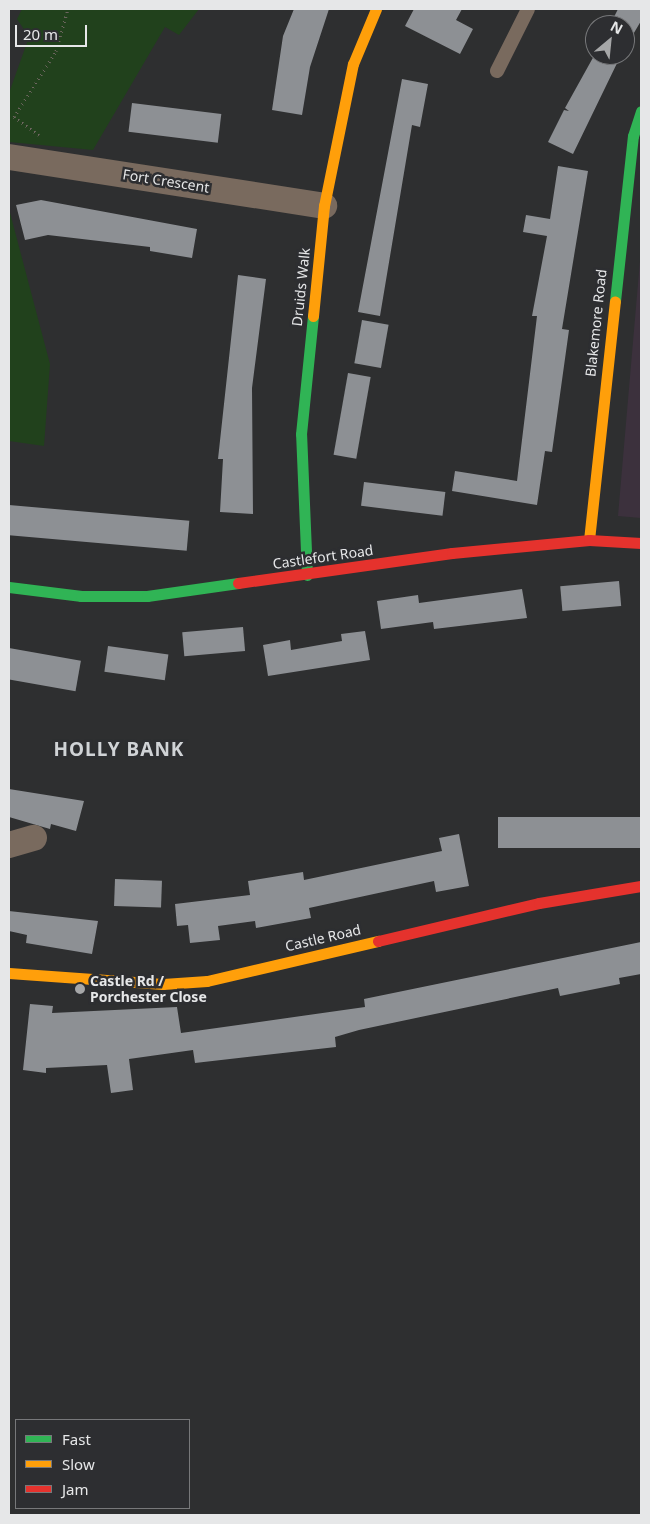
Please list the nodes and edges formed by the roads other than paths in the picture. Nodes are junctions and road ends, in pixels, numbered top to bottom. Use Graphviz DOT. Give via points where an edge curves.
graph roads {
  1 [pos="376,9"];
  2 [pos="529,9"];
  3 [pos="496,71"];
  4 [pos="641,111"];
  5 [pos="9,157"];
  6 [pos="324,206"];
  7 [pos="589,540"];
  8 [pos="641,543"];
  9 [pos="307,575"];
  10 [pos="9,587"];
  11 [pos="34,838"];
  12 [pos="9,845"];
  13 [pos="641,886"];
  14 [pos="9,973"];
  1 -- 6 [label="street, Druids Walk" via="353,64"];
  2 -- 3 [label="lane"];
  4 -- 7 [label="street, Blakemore Road" via="633,136"];
  5 -- 6 [label="street, Fort Crescent"];
  6 -- 9 [label="street, Druids Walk" via="301,434"];
  7 -- 8 [label="street, Castlefort Road"];
  7 -- 9 [label="street, Castlefort Road" via="452,553"];
  9 -- 10 [label="street, Castlefort Road" via="147,596 82,596"];
  11 -- 12 [label="street"];
  13 -- 14 [label="street, Castle Road" via="539,903 207,981 163,984"];
}
